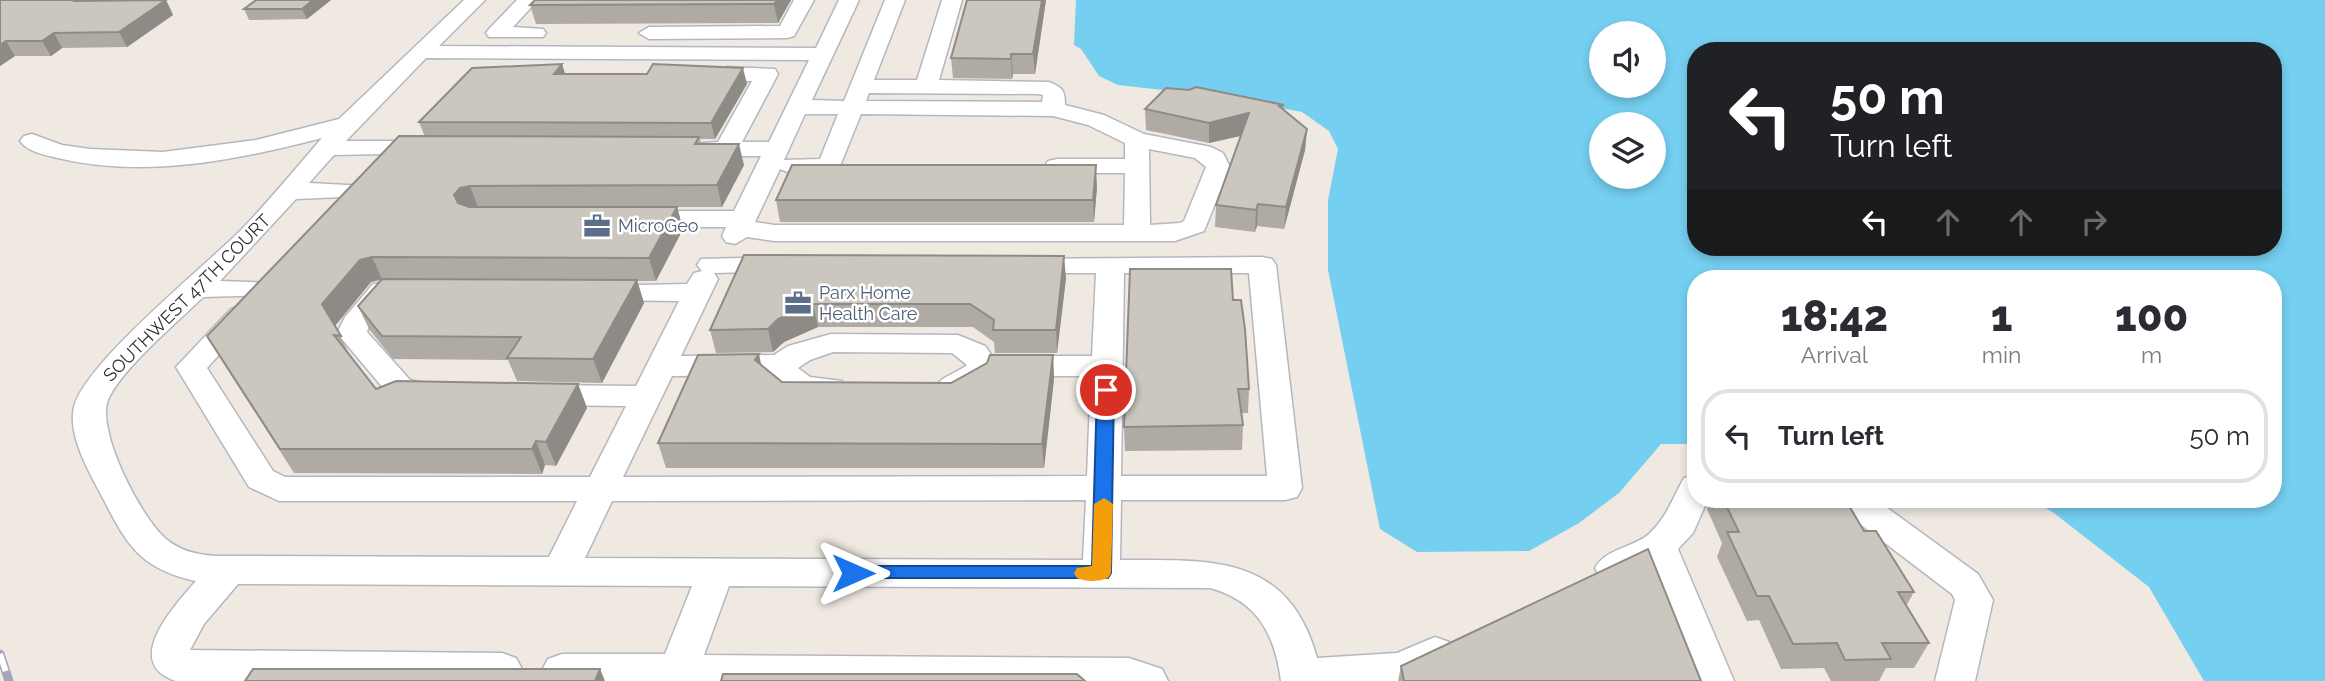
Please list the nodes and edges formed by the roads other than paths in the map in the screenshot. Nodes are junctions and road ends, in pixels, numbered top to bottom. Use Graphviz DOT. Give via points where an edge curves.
graph roads {
  1 [pos="475,0"];
  2 [pos="528,0"];
  3 [pos="803,0"];
  4 [pos="849,0"];
  5 [pos="895,0"];
  6 [pos="952,0"];
  7 [pos="419,52"];
  8 [pos="527,53"];
  9 [pos="687,53"];
  10 [pos="823,54"];
  11 [pos="507,75"];
  12 [pos="926,87"];
  13 [pos="858,97"];
  14 [pos="798,107"];
  15 [pos="1054,109"];
  16 [pos="349,124"];
  17 [pos="418,130"];
  18 [pos="1137,140"];
  19 [pos="32,141"];
  20 [pos="327,148"];
  21 [pos="400,148"];
  22 [pos="450,148"];
  23 [pos="673,149"];
  24 [pos="726,149"];
  25 [pos="773,157"];
  26 [pos="829,166"];
  27 [pos="856,166"];
  28 [pos="1030,166"];
  29 [pos="1137,166"];
  30 [pos="290,191"];
  31 [pos="358,191"];
  32 [pos="331,219"];
  33 [pos="618,219"];
  34 [pos="1137,233"];
  35 [pos="724,248"];
  36 [pos="807,265"];
  37 [pos="1000,265"];
  38 [pos="1110,265"];
  39 [pos="195,289"];
  40 [pos="424,290"];
  41 [pos="574,292"];
  42 [pos="781,365"];
  43 [pos="662,366"];
  44 [pos="984,366"];
  45 [pos="1106,366"];
  46 [pos="856,388"];
  47 [pos="926,389"];
  48 [pos="458,394"];
  49 [pos="512,395"];
  50 [pos="646,396"];
  51 [pos="1104,489"];
  52 [pos="600,491"];
  53 [pos="1687,508"];
  54 [pos="1862,508"];
  55 [pos="1659,546"];
  56 [pos="229,570"];
  57 [pos="559,573"];
  58 [pos="715,573"];
  59 [pos="1101,573"];
  60 [pos="1586,581"];
  61 [pos="1464,639"];
  62 [pos="677,676"];
  63 [pos="1301,678"];
  64 [pos="1148,681"];
  65 [pos="1714,681"];
  66 [pos="1955,681"];
  1 -- 7 [label="street, SOUTHWEST 47TH COURT"];
  2 -- 3 [label="street" via="496,33 787,32"];
  4 -- 10 [label="street"];
  5 -- 13 [label="street"];
  6 -- 12 [label="street"];
  7 -- 8 [label="street"];
  7 -- 16 [label="street, SOUTHWEST 47TH COURT"];
  8 -- 9 [label="street"];
  8 -- 11 [label="street"];
  9 -- 10 [label="street"];
  9 -- 24 [label="street" via="673,74 767,74"];
  10 -- 14 [label="street"];
  12 -- 13 [label="street"];
  12 -- 15 [label="street" via="1049,89 1054,92"];
  13 -- 14 [label="street"];
  13 -- 15 [label="street"];
  13 -- 26 [label="street"];
  14 -- 25 [label="street"];
  15 -- 18 [label="street" via="1096,120"];
  16 -- 19 [label="street" via="250,150 197,158 120,159 51,152"];
  16 -- 20 [label="street, SOUTHWEST 47TH COURT"];
  17 -- 21 [label="street"];
  18 -- 29 [label="street"];
  18 -- 34 [label="street" via="1209,155 1217,167 1195,225 1176,233"];
  20 -- 21 [label="street"];
  20 -- 30 [label="street, SOUTHWEST 47TH COURT"];
  21 -- 22 [label="street"];
  21 -- 31 [label="street"];
  23 -- 24 [label="street"];
  24 -- 25 [label="street"];
  25 -- 26 [label="street"];
  25 -- 35 [label="street"];
  26 -- 27 [label="street"];
  28 -- 29 [label="street"];
  29 -- 34 [label="street"];
  30 -- 31 [label="street"];
  30 -- 39 [label="street, SOUTHWEST 47TH COURT"];
  31 -- 32 [label="street"];
  33 -- 35 [label="street"];
  34 -- 35 [label="street" via="774,233"];
  35 -- 36 [label="street"];
  35 -- 41 [label="street"];
  35 -- 43 [label="street"];
  37 -- 38 [label="street"];
  38 -- 45 [label="street"];
  38 -- 51 [label="street" via="1262,265 1285,488"];
  39 -- 52 [label="street" via="274,280 191,367 261,480 271,487 303,491"];
  39 -- 56 [label="street, SOUTHWEST 47TH COURT" via="102,383 90,405 90,428 93,442 149,545 189,566"];
  40 -- 48 [label="street" via="383,290 352,333 400,388 417,394"];
  42 -- 43 [label="street"];
  42 -- 44 [label="street" via="799,353 831,343 957,344 974,353"];
  42 -- 46 [label="street" via="797,384"];
  43 -- 50 [label="street"];
  44 -- 45 [label="street"];
  44 -- 47 [label="street" via="958,385"];
  45 -- 51 [label="street"];
  49 -- 50 [label="street"];
  50 -- 52 [label="street"];
  51 -- 52 [label="street"];
  51 -- 59 [label="street"];
  52 -- 57 [label="street"];
  53 -- 55 [label="street" via="1681,524"];
  54 -- 66 [label="street" via="1965,584 1974,600"];
  55 -- 60 [label="street"];
  55 -- 65 [label="street"];
  56 -- 57 [label="street, SOUTHWEST 47TH COURT"];
  56 -- 62 [label="street" via="170,646 171,661 179,666"];
  57 -- 58 [label="street, SOUTHWEST 47TH COURT"];
  58 -- 59 [label="street, SOUTHWEST 47TH COURT"];
  58 -- 62 [label="street"];
  59 -- 63 [label="street, SOUTHWEST 47TH COURT" via="1195,573 1245,584 1284,619 1296,644"];
  61 -- 63 [label="street" via="1402,668"];
  62 -- 64 [label="street" via="1129,674"];
}
